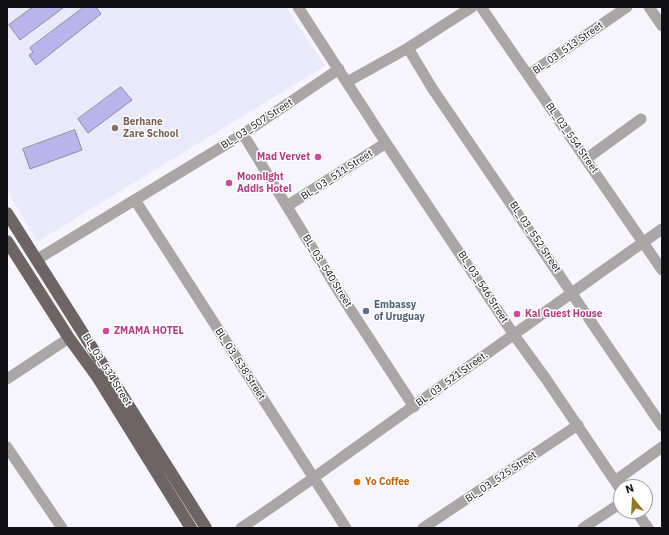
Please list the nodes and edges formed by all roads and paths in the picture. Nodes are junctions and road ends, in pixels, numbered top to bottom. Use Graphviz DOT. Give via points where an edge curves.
graph roads {
  1 [pos="298,7"];
  2 [pos="472,7"];
  3 [pos="481,7"];
  4 [pos="627,7"];
  5 [pos="649,7"];
  6 [pos="662,26"];
  7 [pos="408,48"];
  8 [pos="338,69"];
  9 [pos="528,75"];
  10 [pos="347,82"];
  11 [pos="640,118"];
  12 [pos="243,134"];
  13 [pos="386,143"];
  14 [pos="586,159"];
  15 [pos="135,200"];
  16 [pos="288,206"];
  17 [pos="7,213"];
  18 [pos="662,229"];
  19 [pos="7,241"];
  20 [pos="643,242"];
  21 [pos="36,260"];
  22 [pos="662,270"];
  23 [pos="573,294"];
  24 [pos="514,335"];
  25 [pos="69,338"];
  26 [pos="7,379"];
  27 [pos="414,407"];
  28 [pos="578,425"];
  29 [pos="662,426"];
  30 [pos="7,447"];
  31 [pos="662,447"];
  32 [pos="314,479"];
  33 [pos="614,479"];
  34 [pos="625,479"];
  35 [pos="613,508"];
  36 [pos="642,519"];
  37 [pos="62,528"];
  38 [pos="191,528"];
  39 [pos="206,528"];
  40 [pos="241,528"];
  41 [pos="346,528"];
  42 [pos="424,528"];
  43 [pos="583,528"];
  44 [pos="648,528"];
  1 -- 8 [label="street"];
  2 -- 7 [label="street"];
  3 -- 9 [label="street, BL_03_554 Street"];
  4 -- 9 [label="street, BL_03_513 Street"];
  5 -- 6 [label="street"];
  7 -- 10 [label="street"];
  7 -- 23 [label="street, BL_03_552 Street" via="432,88"];
  8 -- 10 [label="street"];
  8 -- 12 [label="street, BL_03_507 Street"];
  9 -- 14 [label="street, BL_03_554 Street"];
  10 -- 13 [label="street, BL_03_546 Street"];
  11 -- 14 [label="street"];
  12 -- 15 [label="street, BL_03_507 Street"];
  12 -- 16 [label="street, BL_03_540 Street"];
  13 -- 16 [label="street, BL_03_511 Street"];
  13 -- 24 [label="street, BL_03_546 Street"];
  14 -- 20 [label="street, BL_03_554 Street"];
  15 -- 21 [label="street, BL_03_507 Street"];
  15 -- 32 [label="street, BL_03_538 Street"];
  16 -- 27 [label="street, BL_03_540 Street" via="339,292"];
  17 -- 21 [label="main road, BL_03_534 Street"];
  18 -- 20 [label="street, BL_03_521 Street."];
  19 -- 25 [label="main road, BL_03_534 Street"];
  20 -- 22 [label="street, BL_03_554 Street"];
  20 -- 23 [label="street, BL_03_521 Street."];
  21 -- 39 [label="main road, BL_03_534 Street"];
  23 -- 24 [label="street, BL_03_521 Street."];
  23 -- 29 [label="street, BL_03_552 Street"];
  24 -- 27 [label="street, BL_03_521 Street."];
  24 -- 28 [label="street, BL_03_546 Street"];
  25 -- 26 [label="street"];
  25 -- 38 [label="main road, BL_03_534 Street" via="101,384"];
  27 -- 32 [label="street, BL_03_521 Street."];
  28 -- 33 [label="street, BL_03_546 Street"];
  28 -- 42 [label="street, BL_03_525 Street"];
  30 -- 37 [label="street"];
  31 -- 34 [label="street"];
  32 -- 40 [label="street, BL_03_521 Street."];
  32 -- 41 [label="street, BL_03_538 Street"];
  35 -- 43 [label="street"];
  36 -- 44 [label="street"];
}
